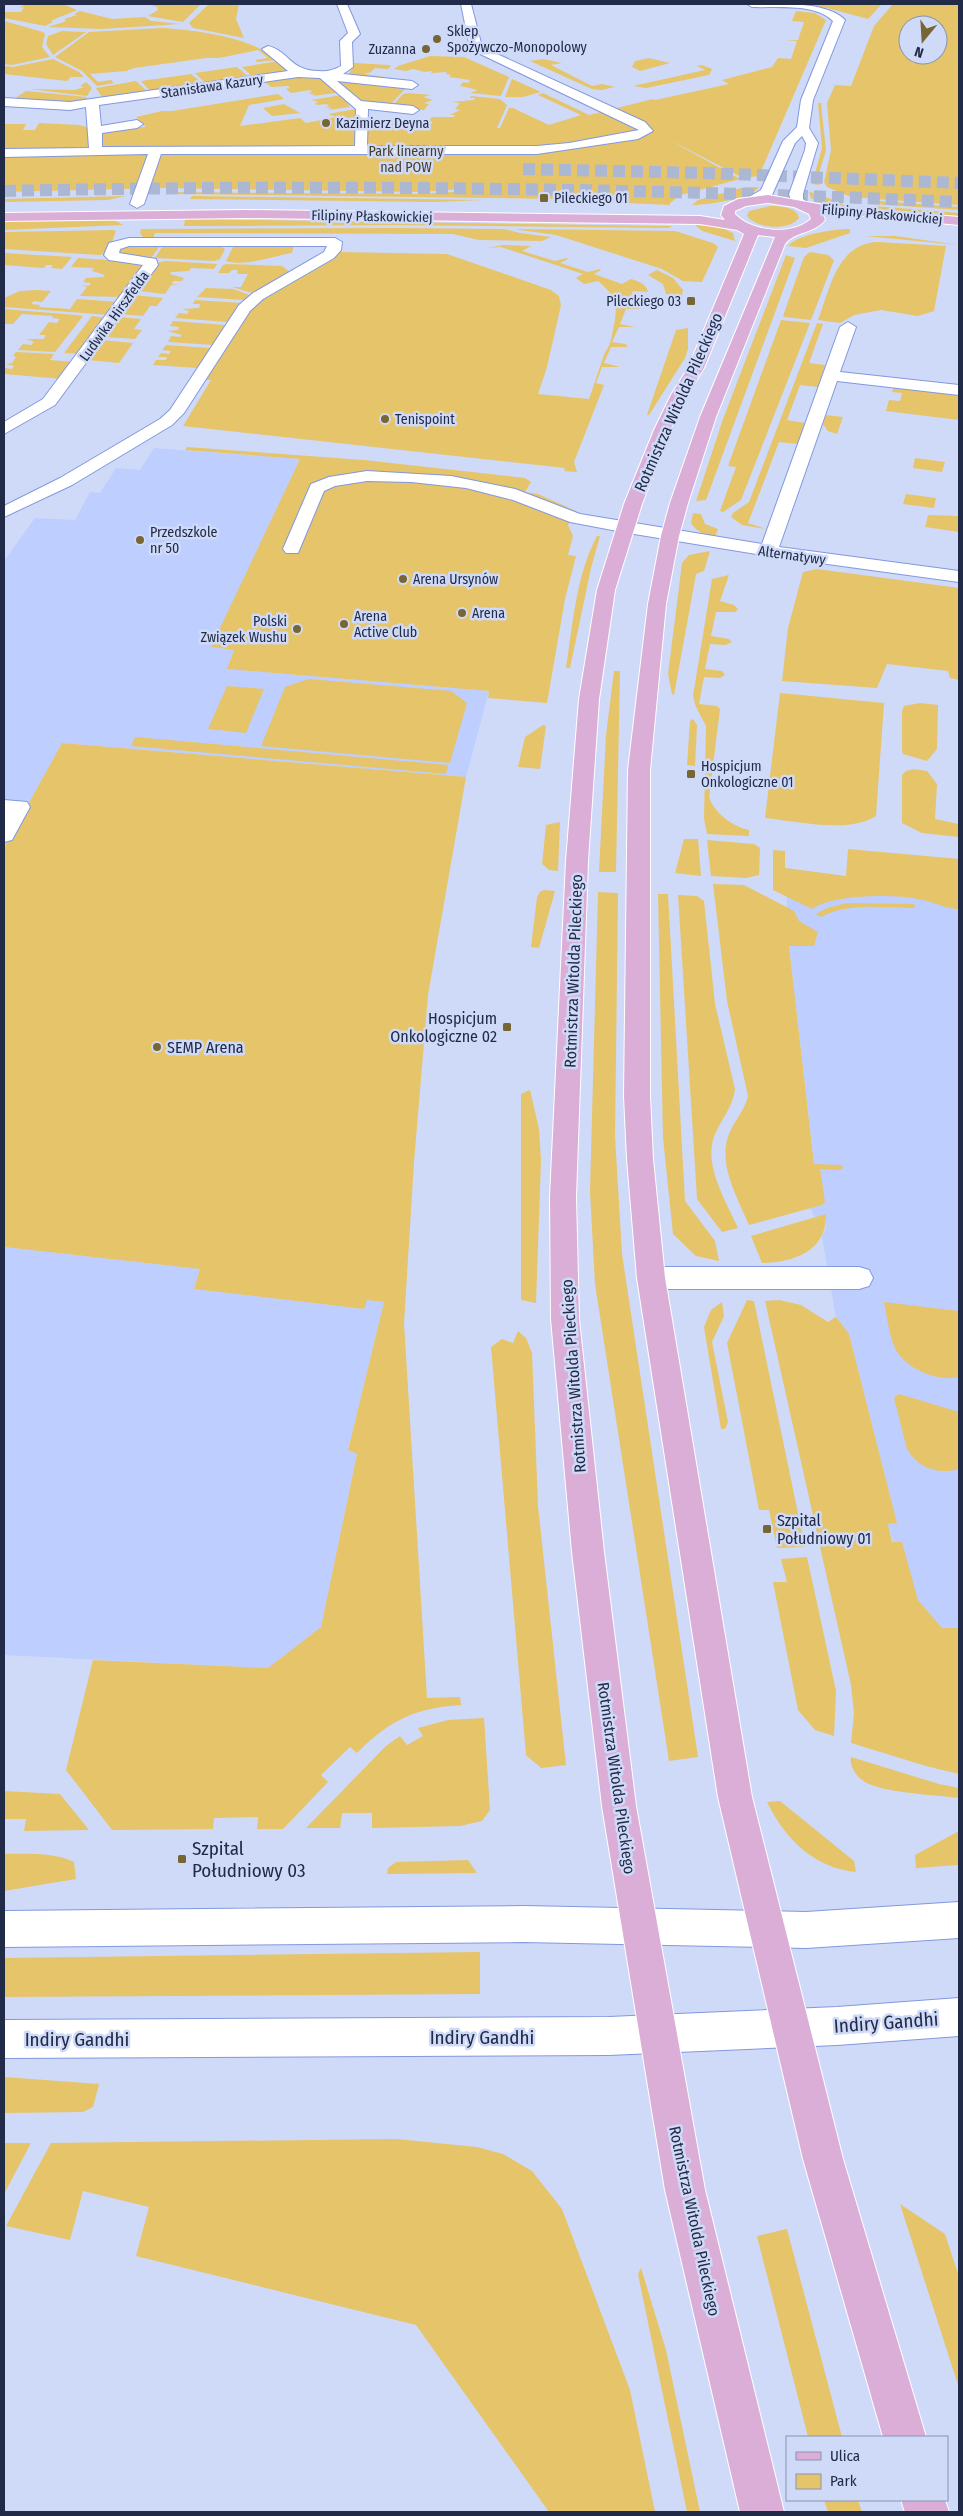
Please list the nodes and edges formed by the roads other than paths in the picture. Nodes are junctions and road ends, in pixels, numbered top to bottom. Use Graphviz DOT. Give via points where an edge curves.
graph roads {
  1 [pos="342,4"];
  2 [pos="466,4"];
  3 [pos="752,4"];
  4 [pos="268,49"];
  5 [pos="298,73"];
  6 [pos="326,76"];
  7 [pos="412,85"];
  8 [pos="4,102"];
  9 [pos="93,103"];
  10 [pos="358,104"];
  11 [pos="413,110"];
  12 [pos="137,124"];
  13 [pos="803,128"];
  14 [pos="97,130"];
  15 [pos="362,149"];
  16 [pos="156,150"];
  17 [pos="95,151"];
  18 [pos="4,153"];
  19 [pos="749,201"];
  20 [pos="803,205"];
  21 [pos="4,206"];
  22 [pos="735,206"];
  23 [pos="137,209"];
  24 [pos="4,218"];
  25 [pos="959,221"];
  26 [pos="813,226"];
  27 [pos="742,227"];
  28 [pos="793,232"];
  29 [pos="959,232"];
  30 [pos="129,242"];
  31 [pos="848,327"];
  32 [pos="831,376"];
  33 [pos="959,390"];
  34 [pos="4,429"];
  35 [pos="4,512"];
  36 [pos="625,528"];
  37 [pos="670,536"];
  38 [pos="292,549"];
  39 [pos="769,551"];
  40 [pos="959,578"];
  41 [pos="4,806"];
  42 [pos="4,835"];
  43 [pos="651,1278"];
  44 [pos="858,1278"];
  45 [pos="959,1920"];
  46 [pos="639,1925"];
  47 [pos="767,1928"];
  48 [pos="4,1929"];
  49 [pos="959,2017"];
  50 [pos="791,2028"];
  51 [pos="658,2034"];
  52 [pos="4,2039"];
  53 [pos="904,2436"];
  54 [pos="762,2512"];
  1 -- 6 [label="street" via="354,34 346,41 347,67"];
  2 -- 15 [label="street" via="480,50 644,126 647,131 546,150"];
  3 -- 13 [label="street" via="816,9 836,16 839,21 807,100"];
  4 -- 5 [label="street"];
  5 -- 6 [label="street, Stanisława Kazury"];
  5 -- 9 [label="street, Stanisława Kazury"];
  6 -- 7 [label="street, Stanisława Kazury"];
  6 -- 10 [label="street"];
  8 -- 9 [label="street, Stanisława Kazury" via="70,106"];
  9 -- 14 [label="street" via="91,113"];
  10 -- 11 [label="street"];
  10 -- 15 [label="street" via="362,108"];
  12 -- 14 [label="street"];
  13 -- 19 [label="street" via="789,141 768,192"];
  13 -- 20 [label="street" via="812,143 796,194"];
  14 -- 17 [label="street"];
  15 -- 16 [label="street"];
  16 -- 17 [label="street"];
  16 -- 23 [label="street"];
  17 -- 18 [label="street"];
  19 -- 20 [label="main road, Filipiny Płaskowickiej" via="777,199"];
  19 -- 22 [label="main road, Filipiny Płaskowickiej"];
  20 -- 25 [label="main road, Filipiny Płaskowickiej" via="836,211"];
  20 -- 26 [label="main road" via="817,214 818,220"];
  21 -- 23 [label="main road, Filipiny Płaskowickiej"];
  22 -- 23 [label="main road, Filipiny Płaskowickiej" via="697,210 288,204"];
  22 -- 27 [label="main road" via="728,215"];
  23 -- 24 [label="main road, Filipiny Płaskowickiej"];
  23 -- 27 [label="main road, Filipiny Płaskowickiej" via="700,220"];
  23 -- 30 [label="street"];
  26 -- 28 [label="main road, Filipiny Płaskowickiej"];
  26 -- 29 [label="main road, Filipiny Płaskowickiej" via="836,223"];
  27 -- 28 [label="main road, Filipiny Płaskowickiej" via="770,233"];
  27 -- 36 [label="main road, Rotmistrza Witolda Pileckiego" via="751,236 696,368 662,430"];
  28 -- 37 [label="main road, Rotmistrza Witolda Pileckiego" via="780,239 776,247 708,417"];
  30 -- 34 [label="street, Ludwika Hirszfelda" via="114,246 111,255 145,260 151,265 50,402"];
  30 -- 35 [label="street" via="335,242 329,256 258,296 244,308 176,413 166,422 86,472"];
  31 -- 32 [label="street"];
  32 -- 33 [label="street"];
  32 -- 39 [label="street"];
  36 -- 37 [label="street, Alternatywy"];
  36 -- 38 [label="street, Alternatywy" via="570,516 515,495 467,483 404,477 344,478 317,488"];
  36 -- 46 [label="main road, Rotmistrza Witolda Pileckiego" via="606,590 589,699 575,887 563,1197 565,1319 588,1552 617,1791"];
  37 -- 39 [label="street, Alternatywy"];
  37 -- 43 [label="main road, Rotmistrza Witolda Pileckiego" via="657,604 639,770 637,1096"];
  39 -- 40 [label="street, Alternatywy"];
  41 -- 42 [label="street" via="19,807"];
  43 -- 44 [label="street"];
  43 -- 47 [label="main road, Rotmistrza Witolda Pileckiego" via="735,1797"];
  45 -- 47 [label="street" via="806,1930"];
  46 -- 47 [label="street"];
  46 -- 48 [label="street"];
  46 -- 51 [label="main road, Rotmistrza Witolda Pileckiego"];
  47 -- 50 [label="main road, Rotmistrza Witolda Pileckiego"];
  49 -- 50 [label="street, Indiry Gandhi"];
  50 -- 51 [label="street, Indiry Gandhi"];
  50 -- 53 [label="main road, Rotmistrza Witolda Pileckiego" via="823,2160"];
  51 -- 52 [label="street, Indiry Gandhi"];
  51 -- 54 [label="main road, Rotmistrza Witolda Pileckiego" via="685,2190"];
}
